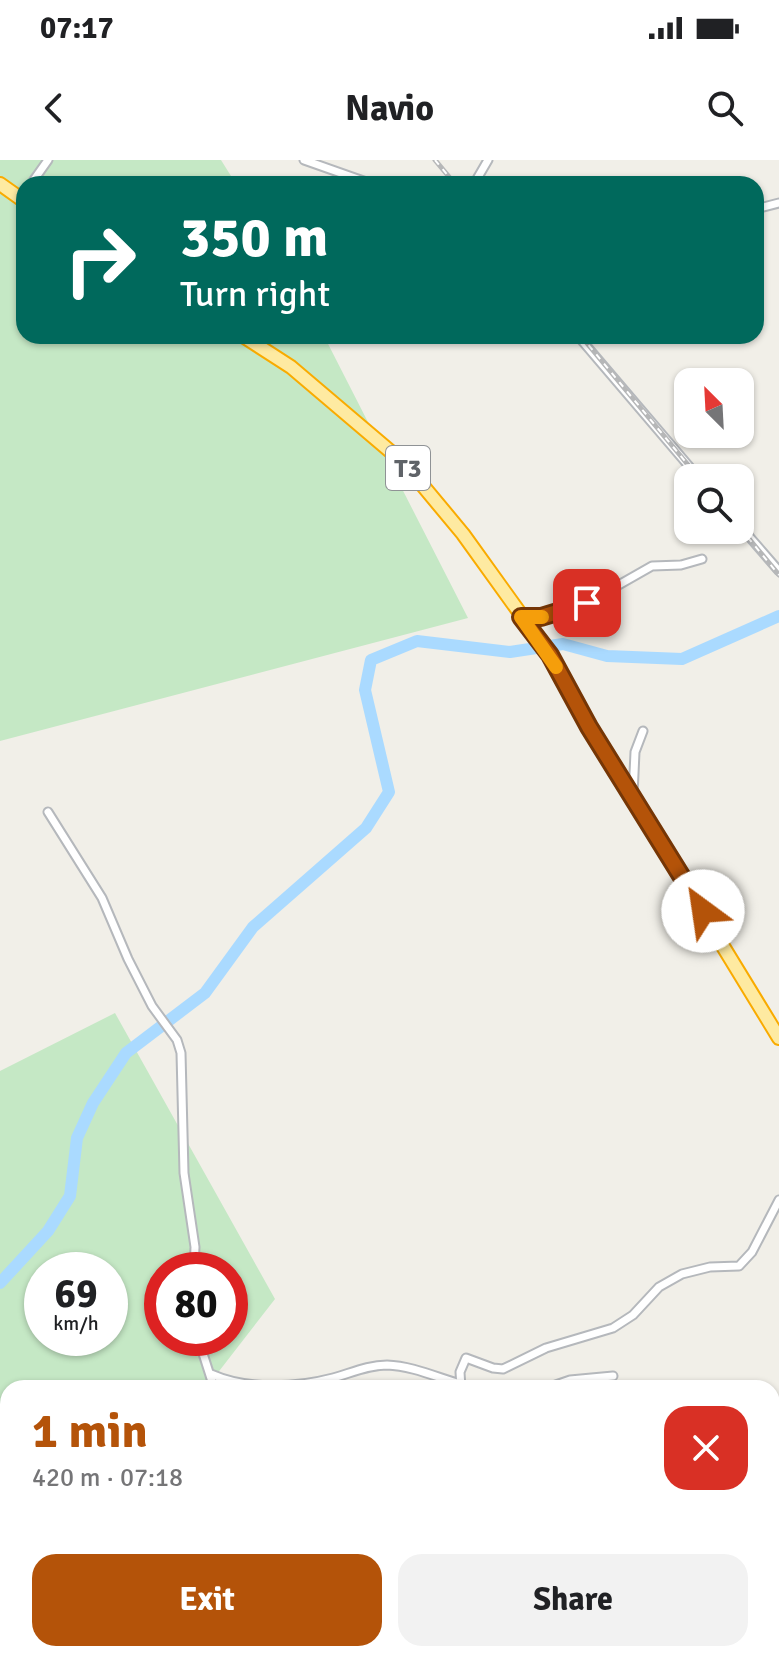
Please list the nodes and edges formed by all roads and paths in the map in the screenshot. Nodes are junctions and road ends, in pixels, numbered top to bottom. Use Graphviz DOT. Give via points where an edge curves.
graph roads {
  1 [pos="304,160"];
  2 [pos="349,176"];
  3 [pos="255,344"];
  4 [pos="585,344"];
  5 [pos="687,464"];
  6 [pos="754,542"];
  7 [pos="702,559"];
  8 [pos="779,571"];
  9 [pos="521,617"];
  10 [pos="643,731"];
  11 [pos="635,799"];
  12 [pos="48,812"];
  13 [pos="779,1038"];
  14 [pos="779,1200"];
  15 [pos="195,1252"];
  16 [pos="204,1356"];
  17 [pos="211,1374"];
  18 [pos="613,1376"];
  19 [pos="212,1380"];
  20 [pos="224,1380"];
  21 [pos="320,1380"];
  22 [pos="444,1380"];
  23 [pos="461,1380"];
  24 [pos="570,1380"];
  1 -- 2 [label="street"];
  3 -- 9 [label="highway, T3" via="291,367 404,463 449,515"];
  4 -- 5 [label="street"];
  6 -- 8 [label="street"];
  7 -- 9 [label="street" via="652,566 587,603 541,617"];
  9 -- 11 [label="highway, T3" via="550,655"];
  10 -- 11 [label="street" via="632,772"];
  11 -- 13 [label="highway, T3"];
  12 -- 15 [label="street" via="90,875 137,978 177,1040 184,1173"];
  14 -- 23 [label="street" via="739,1266 682,1274 613,1328 546,1348 503,1369 466,1358"];
  16 -- 17 [label="street"];
  17 -- 19 [label="street"];
  17 -- 20 [label="street"];
  18 -- 24 [label="street"];
  21 -- 22 [label="street" via="385,1365"];
}
